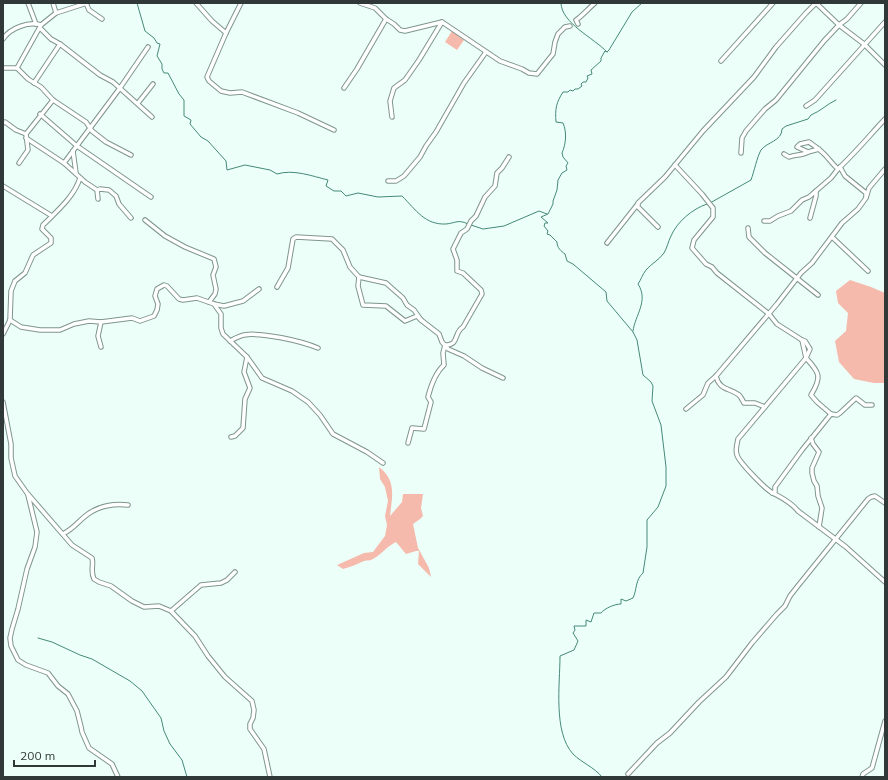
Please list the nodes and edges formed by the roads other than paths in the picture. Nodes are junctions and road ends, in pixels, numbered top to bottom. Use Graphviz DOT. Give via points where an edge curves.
graph roads {
  1 [pos="28,3"];
  2 [pos="54,3"];
  3 [pos="86,3"];
  4 [pos="196,3"];
  5 [pos="241,3"];
  6 [pos="360,3"];
  7 [pos="595,3"];
  8 [pos="773,3"];
  9 [pos="816,3"];
  10 [pos="861,3"];
  11 [pos="80,4"];
  12 [pos="56,13"];
  13 [pos="102,19"];
  14 [pos="386,19"];
  15 [pos="442,22"];
  16 [pos="885,22"];
  17 [pos="36,24"];
  18 [pos="578,24"];
  19 [pos="839,25"];
  20 [pos="570,26"];
  21 [pos="41,27"];
  22 [pos="226,33"];
  23 [pos="3,39"];
  24 [pos="60,44"];
  25 [pos="864,44"];
  26 [pos="148,47"];
  27 [pos="486,52"];
  28 [pos="721,61"];
  29 [pos="885,65"];
  30 [pos="3,68"];
  31 [pos="17,68"];
  32 [pos="34,83"];
  33 [pos="153,84"];
  34 [pos="120,88"];
  35 [pos="344,88"];
  36 [pos="53,100"];
  37 [pos="138,103"];
  38 [pos="806,106"];
  39 [pos="40,114"];
  40 [pos="152,117"];
  41 [pos="392,117"];
  42 [pos="885,120"];
  43 [pos="3,123"];
  44 [pos="90,128"];
  45 [pos="334,130"];
  46 [pos="26,136"];
  47 [pos="77,146"];
  48 [pos="819,149"];
  49 [pos="73,151"];
  50 [pos="808,152"];
  51 [pos="741,153"];
  52 [pos="784,154"];
  53 [pos="131,155"];
  54 [pos="509,157"];
  55 [pos="19,163"];
  56 [pos="64,163"];
  57 [pos="675,165"];
  58 [pos="839,168"];
  59 [pos="885,169"];
  60 [pos="76,173"];
  61 [pos="80,178"];
  62 [pos="388,181"];
  63 [pos="3,186"];
  64 [pos="97,190"];
  65 [pos="816,191"];
  66 [pos="151,197"];
  67 [pos="866,198"];
  68 [pos="98,199"];
  69 [pos="638,205"];
  70 [pos="52,216"];
  71 [pos="131,218"];
  72 [pos="810,218"];
  73 [pos="145,220"];
  74 [pos="764,221"];
  75 [pos="658,227"];
  76 [pos="748,228"];
  77 [pos="832,237"];
  78 [pos="607,243"];
  79 [pos="868,271"];
  80 [pos="358,277"];
  81 [pos="797,278"];
  82 [pos="277,287"];
  83 [pos="259,289"];
  84 [pos="818,295"];
  85 [pos="209,302"];
  86 [pos="214,304"];
  87 [pos="769,314"];
  88 [pos="10,320"];
  89 [pos="421,320"];
  90 [pos="101,322"];
  91 [pos="3,334"];
  92 [pos="230,341"];
  93 [pos="445,345"];
  94 [pos="101,347"];
  95 [pos="318,348"];
  96 [pos="247,357"];
  97 [pos="806,358"];
  98 [pos="716,376"];
  99 [pos="503,378"];
  100 [pos="3,402"];
  101 [pos="872,405"];
  102 [pos="765,407"];
  103 [pos="686,409"];
  104 [pos="832,414"];
  105 [pos="231,437"];
  106 [pos="811,438"];
  107 [pos="408,443"];
  108 [pos="383,463"];
  109 [pos="27,493"];
  110 [pos="772,493"];
  111 [pos="885,503"];
  112 [pos="128,505"];
  113 [pos="819,527"];
  114 [pos="63,534"];
  115 [pos="835,540"];
  116 [pos="235,572"];
  117 [pos="885,582"];
  118 [pos="171,611"];
  119 [pos="885,721"];
  120 [pos="628,774"];
  121 [pos="118,777"];
  122 [pos="270,777"];
  123 [pos="862,777"];
  1 -- 17 [label="street"];
  2 -- 12 [label="street"];
  3 -- 11 [label="street"];
  3 -- 13 [label="street" via="89,10"];
  4 -- 22 [label="street"];
  5 -- 22 [label="street"];
  6 -- 14 [label="street" via="375,8"];
  7 -- 18 [label="street" via="576,20"];
  8 -- 28 [label="street"];
  9 -- 19 [label="street"];
  9 -- 57 [label="street"];
  10 -- 19 [label="street"];
  11 -- 12 [label="street"];
  12 -- 21 [label="street"];
  14 -- 15 [label="street" via="405,31"];
  14 -- 35 [label="street"];
  15 -- 27 [label="street"];
  15 -- 41 [label="street" via="416,65 405,80 394,88 390,100"];
  16 -- 25 [label="street"];
  17 -- 21 [label="street"];
  17 -- 23 [label="street" via="14,29"];
  19 -- 25 [label="street"];
  19 -- 51 [label="street" via="776,100 764,109 746,131 742,138"];
  20 -- 27 [label="street" via="558,34 553,54 537,74 500,61"];
  21 -- 24 [label="street" via="51,39"];
  21 -- 31 [label="street"];
  22 -- 45 [label="street" via="207,77 209,81 221,91 242,92"];
  24 -- 32 [label="street"];
  24 -- 34 [label="street"];
  25 -- 29 [label="street"];
  25 -- 38 [label="street" via="824,91"];
  26 -- 34 [label="street"];
  27 -- 62 [label="street" via="464,83 420,157 404,176 396,181"];
  30 -- 31 [label="street"];
  31 -- 32 [label="street"];
  32 -- 36 [label="street"];
  33 -- 37 [label="street"];
  34 -- 37 [label="street"];
  34 -- 44 [label="street"];
  36 -- 39 [label="street"];
  36 -- 44 [label="street" via="86,122"];
  37 -- 40 [label="street"];
  39 -- 46 [label="street"];
  39 -- 47 [label="street"];
  42 -- 58 [label="street"];
  43 -- 46 [label="street"];
  44 -- 47 [label="street"];
  44 -- 53 [label="street" via="106,142"];
  46 -- 55 [label="street" via="28,150"];
  46 -- 56 [label="street"];
  47 -- 49 [label="street"];
  47 -- 66 [label="street"];
  48 -- 50 [label="street"];
  48 -- 50 [label="street" via="809,142 797,146"];
  48 -- 58 [label="street"];
  49 -- 56 [label="street"];
  49 -- 60 [label="street"];
  50 -- 52 [label="street" via="789,157"];
  54 -- 93 [label="street" via="497,173 495,186 485,197 476,216 453,248 457,270 482,290 482,294 455,342"];
  56 -- 60 [label="street"];
  57 -- 69 [label="street"];
  57 -- 87 [label="street" via="713,208 713,217 694,240 692,248 706,264"];
  58 -- 65 [label="street"];
  58 -- 67 [label="street" via="866,194"];
  59 -- 67 [label="street" via="869,188"];
  60 -- 61 [label="street"];
  61 -- 64 [label="street"];
  61 -- 70 [label="street" via="62,207"];
  63 -- 70 [label="street"];
  64 -- 68 [label="street"];
  64 -- 71 [label="street" via="108,190 116,196 119,204"];
  65 -- 72 [label="street"];
  65 -- 74 [label="street" via="791,211 770,221"];
  67 -- 77 [label="street"];
  69 -- 75 [label="street"];
  69 -- 78 [label="street"];
  70 -- 88 [label="street" via="42,229 51,243 33,255 25,273 15,281 11,290"];
  73 -- 85 [label="street" via="165,236 215,260 216,268 213,275 216,289"];
  76 -- 81 [label="street" via="749,237"];
  77 -- 79 [label="street"];
  77 -- 81 [label="street"];
  80 -- 82 [label="street" via="350,267 343,250 332,239 296,237 293,239 288,268"];
  80 -- 89 [label="street" via="386,283 403,298"];
  80 -- 89 [label="street" via="362,305 386,306 405,322 418,316"];
  81 -- 84 [label="street"];
  81 -- 87 [label="street"];
  83 -- 86 [label="street" via="236,304"];
  85 -- 86 [label="street"];
  85 -- 90 [label="street" via="197,298 180,299 164,285 157,290 155,296 158,304 154,316 140,321 132,318"];
  86 -- 92 [label="street" via="221,314 223,334"];
  87 -- 97 [label="street" via="777,324 802,340"];
  87 -- 98 [label="street"];
  88 -- 90 [label="street" via="21,327 40,330 60,330 89,321"];
  88 -- 91 [label="street"];
  89 -- 93 [label="street" via="439,334"];
  90 -- 94 [label="street" via="98,336"];
  92 -- 95 [label="street" via="244,335 258,334"];
  92 -- 96 [label="street"];
  93 -- 99 [label="street" via="454,353"];
  93 -- 107 [label="street" via="444,365 430,387 428,397 431,402 424,429 412,428"];
  96 -- 105 [label="street" via="244,372 250,388 245,399 243,428"];
  96 -- 108 [label="street" via="262,378 292,391 308,402 333,434"];
  97 -- 102 [label="street"];
  97 -- 104 [label="street" via="820,376 811,395"];
  98 -- 102 [label="street" via="722,387 740,395 744,403 755,403"];
  98 -- 103 [label="street" via="708,383 703,395"];
  100 -- 109 [label="street" via="15,476"];
  101 -- 104 [label="street" via="865,405 856,398 837,415"];
  102 -- 110 [label="street" via="738,439 736,448 737,456"];
  104 -- 106 [label="street"];
  106 -- 110 [label="street"];
  106 -- 113 [label="street" via="819,452 812,468 822,508"];
  109 -- 114 [label="street"];
  109 -- 121 [label="street" via="37,532 12,629 11,646 18,660 48,673 68,694 77,711 89,748 112,764"];
  110 -- 113 [label="street" via="794,505"];
  111 -- 115 [label="street" via="875,496 871,497"];
  112 -- 114 [label="street" via="118,504 94,510 73,529"];
  113 -- 115 [label="street"];
  114 -- 118 [label="street" via="72,545 92,558 91,570 94,579 111,586 144,607 159,606"];
  115 -- 117 [label="street"];
  115 -- 120 [label="street" via="726,677"];
  116 -- 118 [label="street" via="221,583 201,586"];
  118 -- 122 [label="street" via="196,636 225,677 252,701 254,710 250,729 264,749"];
  119 -- 123 [label="street" via="872,768"];
}
